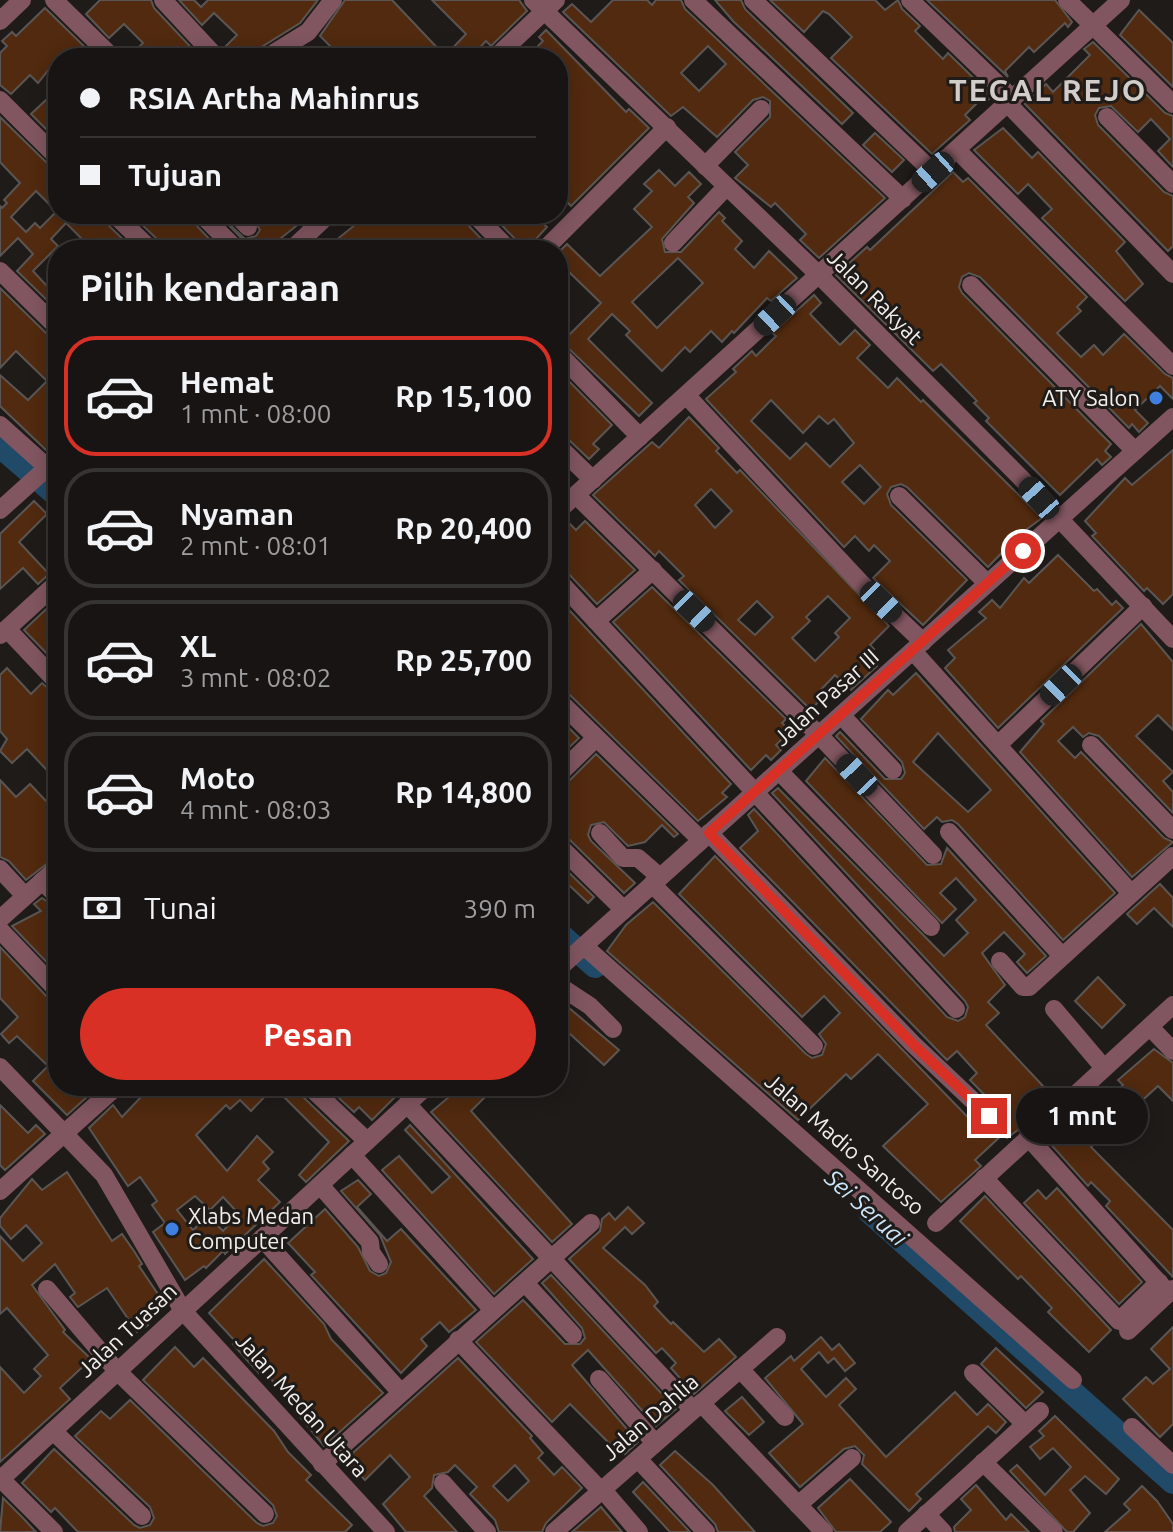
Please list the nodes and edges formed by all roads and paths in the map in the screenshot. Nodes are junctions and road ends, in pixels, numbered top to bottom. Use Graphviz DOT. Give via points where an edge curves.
graph roads {
  1 [pos="54,0"];
  2 [pos="333,0"];
  3 [pos="693,0"];
  4 [pos="753,0"];
  5 [pos="910,0"];
  6 [pos="1067,0"];
  7 [pos="1121,0"];
  8 [pos="20,1"];
  9 [pos="172,3"];
  10 [pos="544,4"];
  11 [pos="0,21"];
  12 [pos="1093,25"];
  13 [pos="103,48"];
  14 [pos="209,48"];
  15 [pos="282,48"];
  16 [pos="504,48"];
  17 [pos="0,100"];
  18 [pos="1010,102"];
  19 [pos="1173,104"];
  20 [pos="761,109"];
  21 [pos="1107,117"];
  22 [pos="667,127"];
  23 [pos="48,148"];
  24 [pos="958,151"];
  25 [pos="705,166"];
  26 [pos="933,172"];
  27 [pos="1173,184"];
  28 [pos="726,187"];
  29 [pos="903,199"];
  30 [pos="124,224"];
  31 [pos="211,224"];
  32 [pos="312,224"];
  33 [pos="318,224"];
  34 [pos="484,224"];
  35 [pos="315,227"];
  36 [pos="141,240"];
  37 [pos="227,240"];
  38 [pos="301,240"];
  39 [pos="499,240"];
  40 [pos="554,240"];
  41 [pos="673,243"];
  42 [pos="0,271"];
  43 [pos="1173,274"];
  44 [pos="819,275"];
  45 [pos="971,285"];
  46 [pos="48,318"];
  47 [pos="568,363"];
  48 [pos="1173,366"];
  49 [pos="687,396"];
  50 [pos="1172,420"];
  51 [pos="0,425"];
  52 [pos="640,437"];
  53 [pos="1135,451"];
  54 [pos="568,456"];
  55 [pos="48,466"];
  56 [pos="48,471"];
  57 [pos="593,480"];
  58 [pos="576,495"];
  59 [pos="899,496"];
  60 [pos="568,502"];
  61 [pos="6,505"];
  62 [pos="1058,519"];
  63 [pos="653,570"];
  64 [pos="987,583"];
  65 [pos="48,591"];
  66 [pos="568,591"];
  67 [pos="1143,606"];
  68 [pos="596,621"];
  69 [pos="3,632"];
  70 [pos="1173,639"];
  71 [pos="918,646"];
  72 [pos="48,674"];
  73 [pos="568,710"];
  74 [pos="841,715"];
  75 [pos="819,735"];
  76 [pos="596,738"];
  77 [pos="999,744"];
  78 [pos="1091,745"];
  79 [pos="568,765"];
  80 [pos="893,770"];
  81 [pos="779,771"];
  82 [pos="753,794"];
  83 [pos="1173,830"];
  84 [pos="949,832"];
  85 [pos="600,833"];
  86 [pos="705,837"];
  87 [pos="568,855"];
  88 [pos="933,855"];
  89 [pos="1173,856"];
  90 [pos="0,869"];
  91 [pos="48,876"];
  92 [pos="42,881"];
  93 [pos="656,881"];
  94 [pos="48,887"];
  95 [pos="1130,892"];
  96 [pos="25,896"];
  97 [pos="624,910"];
  98 [pos="0,919"];
  99 [pos="931,927"];
  100 [pos="0,930"];
  101 [pos="582,947"];
  102 [pos="1062,956"];
  103 [pos="568,960"];
  104 [pos="1000,961"];
  105 [pos="48,980"];
  106 [pos="568,992"];
  107 [pos="1173,1005"];
  108 [pos="956,1009"];
  109 [pos="1054,1009"];
  110 [pos="1150,1027"];
  111 [pos="613,1029"];
  112 [pos="814,1046"];
  113 [pos="1173,1051"];
  114 [pos="0,1067"];
  115 [pos="1104,1068"];
  116 [pos="106,1096"];
  117 [pos="320,1096"];
  118 [pos="416,1096"];
  119 [pos="407,1104"];
  120 [pos="989,1116"];
  121 [pos="67,1133"];
  122 [pos="1028,1137"];
  123 [pos="367,1141"];
  124 [pos="352,1155"];
  125 [pos="984,1178"];
  126 [pos="320,1185"];
  127 [pos="0,1191"];
  128 [pos="591,1223"];
  129 [pos="936,1223"];
  130 [pos="262,1238"];
  131 [pos="553,1258"];
  132 [pos="379,1264"];
  133 [pos="525,1283"];
  134 [pos="1167,1288"];
  135 [pos="47,1289"];
  136 [pos="493,1310"];
  137 [pos="183,1311"];
  138 [pos="331,1330"];
  139 [pos="1128,1331"];
  140 [pos="573,1335"];
  141 [pos="777,1337"];
  142 [pos="458,1340"];
  143 [pos="740,1369"];
  144 [pos="117,1371"];
  145 [pos="973,1373"];
  146 [pos="599,1379"];
  147 [pos="1073,1380"];
  148 [pos="394,1393"];
  149 [pos="697,1406"];
  150 [pos="785,1417"];
  151 [pos="1132,1427"];
  152 [pos="53,1431"];
  153 [pos="655,1443"];
  154 [pos="852,1458"];
  155 [pos="638,1459"];
  156 [pos="322,1464"];
  157 [pos="1173,1465"];
  158 [pos="979,1466"];
  159 [pos="1,1479"];
  160 [pos="443,1483"];
  161 [pos="602,1491"];
  162 [pos="798,1505"];
  163 [pos="265,1514"];
  164 [pos="926,1514"];
  165 [pos="142,1516"];
  166 [pos="378,1529"];
  167 [pos="54,1532"];
  168 [pos="487,1532"];
  169 [pos="554,1532"];
  170 [pos="639,1532"];
  171 [pos="706,1532"];
  172 [pos="824,1532"];
  173 [pos="907,1532"];
  174 [pos="943,1532"];
  175 [pos="1039,1532"];
  176 [pos="1054,1532"];
  1 -- 13 [label="street"];
  2 -- 15 [label="street" via="308,32"];
  3 -- 29 [label="street"];
  4 -- 26 [label="street"];
  5 -- 18 [label="street"];
  6 -- 12 [label="street"];
  7 -- 12 [label="street"];
  8 -- 11 [label="street"];
  9 -- 14 [label="street"];
  10 -- 16 [label="street"];
  10 -- 22 [label="street, Jalan Rakyat"];
  12 -- 18 [label="street"];
  12 -- 19 [label="street"];
  17 -- 23 [label="street"];
  18 -- 24 [label="street"];
  18 -- 43 [label="street"];
  20 -- 25 [label="street"];
  21 -- 27 [label="street"];
  22 -- 25 [label="street, Jalan Rakyat"];
  22 -- 40 [label="street"];
  24 -- 26 [label="street"];
  24 -- 48 [label="street"];
  25 -- 28 [label="street, Jalan Rakyat"];
  26 -- 29 [label="street"];
  28 -- 41 [label="street"];
  28 -- 44 [label="street, Jalan Rakyat"];
  29 -- 44 [label="street"];
  30 -- 36 [label="street"];
  31 -- 37 [label="street"];
  32 -- 35 [label="street"];
  33 -- 35 [label="street"];
  34 -- 39 [label="street"];
  35 -- 38 [label="street"];
  42 -- 46 [label="street"];
  44 -- 49 [label="street"];
  44 -- 62 [label="street, Jalan Rakyat"];
  45 -- 53 [label="street"];
  47 -- 52 [label="street"];
  49 -- 52 [label="street"];
  49 -- 71 [label="street"];
  50 -- 53 [label="street, Jalan Pasar III"];
  51 -- 55 [label="street"];
  52 -- 57 [label="street"];
  53 -- 62 [label="street, Jalan Pasar III"];
  54 -- 57 [label="street"];
  56 -- 61 [label="street"];
  57 -- 58 [label="street"];
  58 -- 60 [label="street"];
  58 -- 63 [label="street"];
  59 -- 64 [label="street"];
  62 -- 64 [label="street, Jalan Pasar III"];
  62 -- 67 [label="street, Jalan Rakyat"];
  63 -- 68 [label="street"];
  63 -- 75 [label="street"];
  64 -- 71 [label="street, Jalan Pasar III"];
  65 -- 69 [label="street"];
  66 -- 68 [label="street"];
  67 -- 70 [label="street, Jalan Rakyat"];
  67 -- 77 [label="street"];
  68 -- 82 [label="street"];
  69 -- 72 [label="street"];
  71 -- 74 [label="street, Jalan Pasar III"];
  71 -- 77 [label="street"];
  73 -- 76 [label="street"];
  74 -- 75 [label="street, Jalan Pasar III"];
  74 -- 80 [label="street"];
  75 -- 81 [label="street, Jalan Pasar III"];
  75 -- 88 [label="street"];
  76 -- 79 [label="street"];
  76 -- 86 [label="street"];
  77 -- 95 [label="street"];
  78 -- 83 [label="street"];
  81 -- 82 [label="street, Jalan Pasar III"];
  81 -- 99 [label="street"];
  82 -- 86 [label="street, Jalan Pasar III"];
  82 -- 108 [label="street"];
  84 -- 102 [label="street"];
  85 -- 93 [label="street" via="623,858 638,858"];
  86 -- 93 [label="street, Jalan Pasar III"];
  86 -- 120 [label="street"];
  87 -- 97 [label="street"];
  89 -- 95 [label="street"];
  90 -- 96 [label="street"];
  91 -- 92 [label="street"];
  92 -- 94 [label="street"];
  92 -- 96 [label="street"];
  93 -- 97 [label="street, Jalan Pasar III"];
  93 -- 112 [label="street"];
  95 -- 102 [label="street"];
  96 -- 98 [label="street"];
  97 -- 101 [label="street, Jalan Pasar III"];
  100 -- 105 [label="street"];
  101 -- 103 [label="street"];
  101 -- 147 [label="street, Jalan Madio Santoso"];
  102 -- 104 [label="street" via="1026,989"];
  106 -- 111 [label="street"];
  107 -- 110 [label="street"];
  109 -- 115 [label="street"];
  110 -- 113 [label="street"];
  110 -- 115 [label="street"];
  114 -- 121 [label="street, Jalan Medan Utara"];
  115 -- 122 [label="street"];
  116 -- 121 [label="street"];
  117 -- 123 [label="street"];
  118 -- 119 [label="street, Jalan Tuasan"];
  119 -- 123 [label="street, Jalan Tuasan"];
  119 -- 131 [label="street"];
  121 -- 127 [label="street"];
  121 -- 137 [label="street, Jalan Medan Utara" via="104,1175"];
  122 -- 125 [label="street"];
  122 -- 134 [label="street"];
  123 -- 124 [label="street, Jalan Tuasan"];
  124 -- 126 [label="street, Jalan Tuasan"];
  124 -- 136 [label="street"];
  125 -- 129 [label="street"];
  125 -- 134 [label="street" via="1119,1321"];
  126 -- 130 [label="street, Jalan Tuasan"];
  126 -- 132 [label="street" via="370,1242"];
  128 -- 131 [label="street"];
  130 -- 137 [label="street, Jalan Tuasan"];
  130 -- 148 [label="street"];
  131 -- 133 [label="street"];
  131 -- 149 [label="street"];
  133 -- 136 [label="street"];
  133 -- 140 [label="street"];
  134 -- 139 [label="street"];
  135 -- 144 [label="street"];
  136 -- 142 [label="street"];
  137 -- 144 [label="street, Jalan Tuasan"];
  137 -- 156 [label="street, Jalan Medan Utara"];
  138 -- 148 [label="street"];
  141 -- 143 [label="street, Jalan Dahlia"];
  142 -- 148 [label="street"];
  142 -- 161 [label="street"];
  143 -- 149 [label="street, Jalan Dahlia"];
  143 -- 150 [label="street"];
  144 -- 152 [label="street, Jalan Tuasan"];
  144 -- 163 [label="street"];
  145 -- 158 [label="street" via="1032,1418"];
  146 -- 153 [label="street"];
  148 -- 156 [label="street"];
  149 -- 153 [label="street, Jalan Dahlia"];
  149 -- 162 [label="street"];
  151 -- 157 [label="street"];
  152 -- 159 [label="street, Jalan Tuasan"];
  152 -- 165 [label="street"];
  153 -- 155 [label="street, Jalan Dahlia"];
  154 -- 162 [label="street"];
  155 -- 161 [label="street, Jalan Dahlia"];
  155 -- 171 [label="street"];
  156 -- 166 [label="street, Jalan Medan Utara"];
  158 -- 164 [label="street"];
  158 -- 175 [label="street"];
  158 -- 176 [label="street"];
  159 -- 167 [label="street"];
  160 -- 168 [label="street"];
  161 -- 169 [label="street, Jalan Dahlia"];
  161 -- 170 [label="street"];
  162 -- 172 [label="street"];
  164 -- 173 [label="street"];
  164 -- 174 [label="street"];
}
